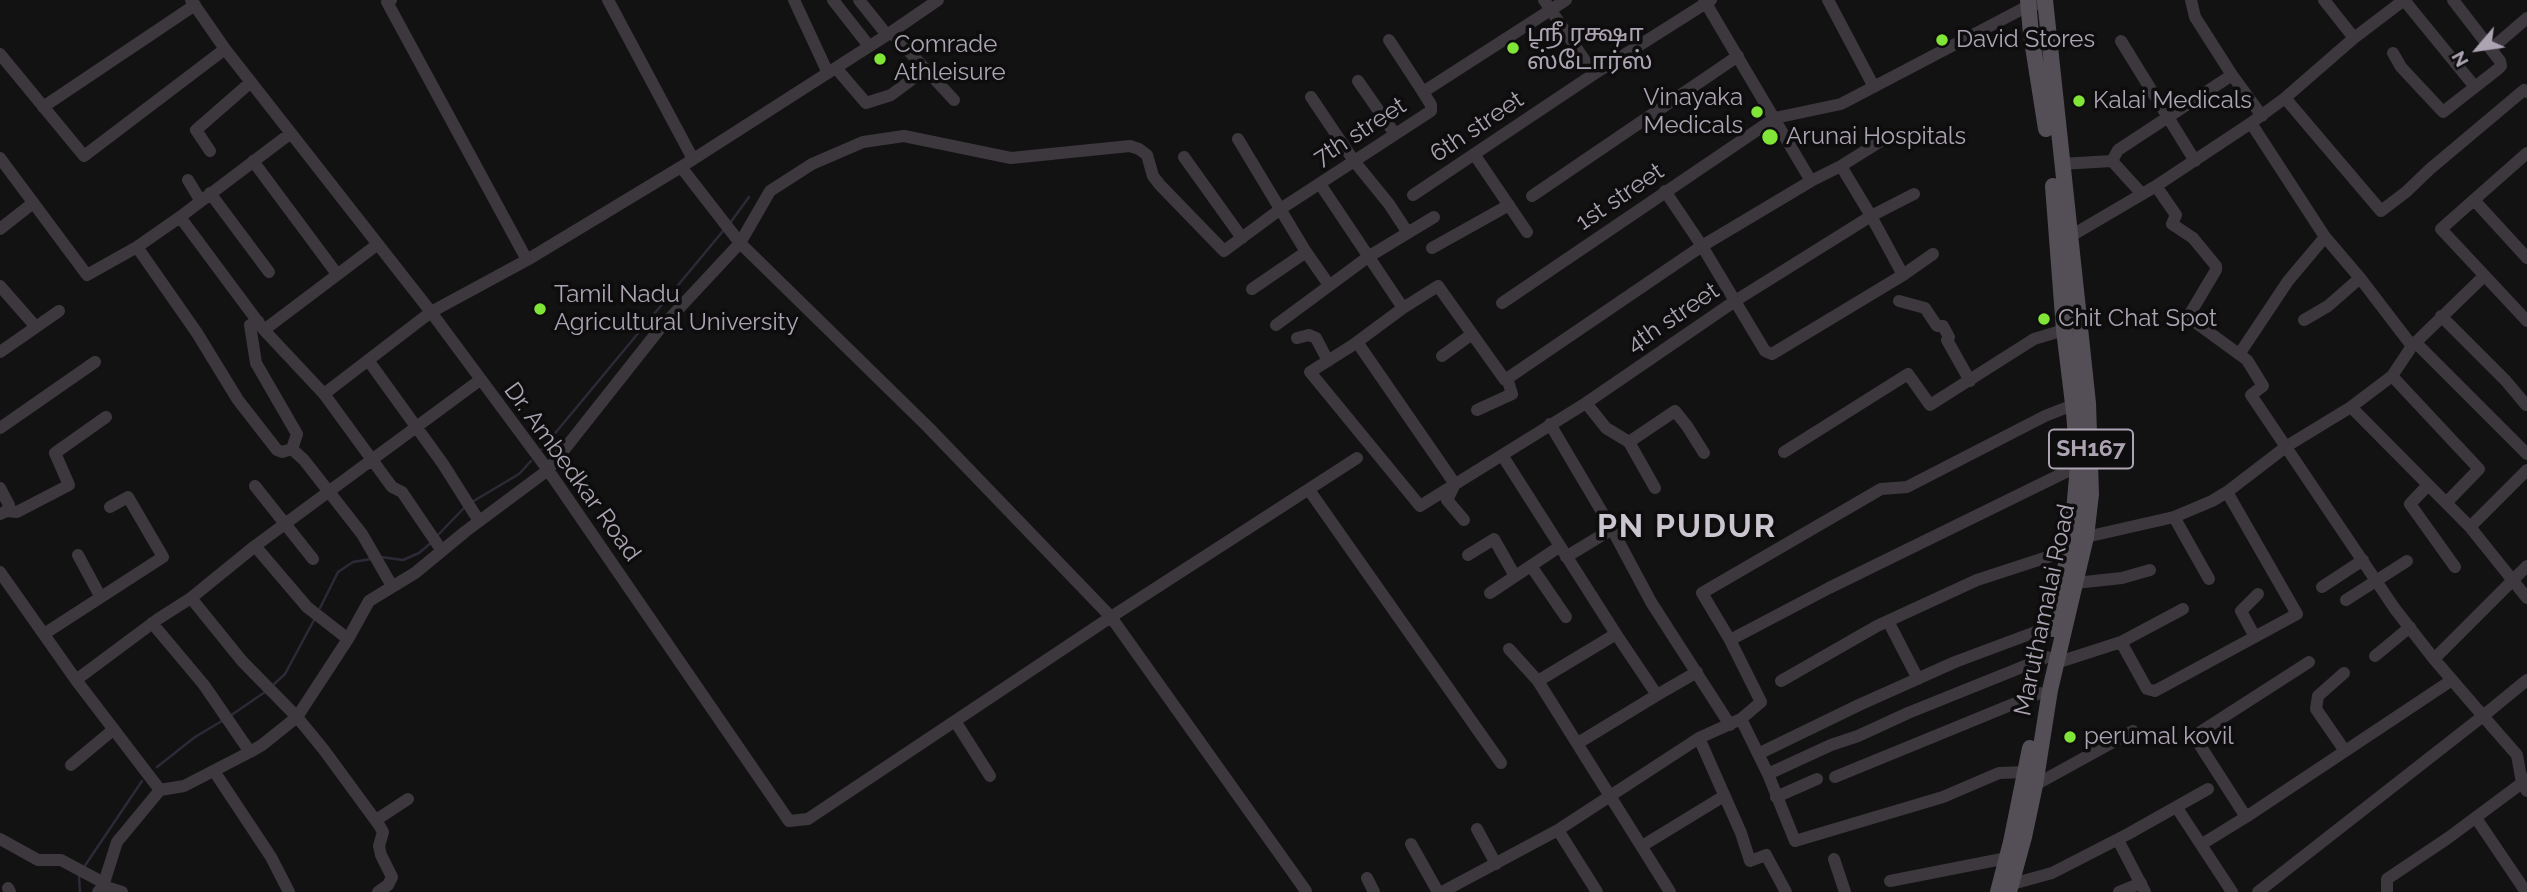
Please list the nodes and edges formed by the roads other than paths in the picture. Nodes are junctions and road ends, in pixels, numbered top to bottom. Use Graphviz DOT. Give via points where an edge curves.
graph roads {
  1 [pos="391,0"];
  2 [pos="608,0"];
  3 [pos="794,0"];
  4 [pos="832,0"];
  5 [pos="859,0"];
  6 [pos="938,0"];
  7 [pos="1566,0"];
  8 [pos="1828,0"];
  9 [pos="2191,0"];
  10 [pos="2324,0"];
  11 [pos="2404,0"];
  12 [pos="2453,0"];
  13 [pos="1707,1"];
  14 [pos="2045,1"];
  15 [pos="193,3"];
  16 [pos="2028,3"];
  17 [pos="1548,5"];
  18 [pos="2527,19"];
  19 [pos="889,33"];
  20 [pos="2354,38"];
  21 [pos="1389,40"];
  22 [pos="2121,41"];
  23 [pos="869,46"];
  24 [pos="225,49"];
  25 [pos="2491,49"];
  26 [pos="2393,53"];
  27 [pos="0,54"];
  28 [pos="1738,56"];
  29 [pos="926,69"];
  30 [pos="832,70"];
  31 [pos="1594,74"];
  32 [pos="2232,75"];
  33 [pos="1358,81"];
  34 [pos="251,82"];
  35 [pos="1874,86"];
  36 [pos="2475,87"];
  37 [pos="1423,92"];
  38 [pos="2527,92"];
  39 [pos="1311,97"];
  40 [pos="2285,98"];
  41 [pos="954,100"];
  42 [pos="43,107"];
  43 [pos="1775,118"];
  44 [pos="2168,118"];
  45 [pos="2256,119"];
  46 [pos="291,133"];
  47 [pos="1395,134"];
  48 [pos="1238,139"];
  49 [pos="1881,141"];
  50 [pos="210,150"];
  51 [pos="2527,153"];
  52 [pos="1474,154"];
  53 [pos="1184,157"];
  54 [pos="0,158"];
  55 [pos="694,159"];
  56 [pos="253,161"];
  57 [pos="1354,161"];
  58 [pos="2112,161"];
  59 [pos="2195,161"];
  60 [pos="2061,164"];
  61 [pos="1841,166"];
  62 [pos="681,167"];
  63 [pos="188,180"];
  64 [pos="1811,181"];
  65 [pos="1320,184"];
  66 [pos="2156,186"];
  67 [pos="1665,191"];
  68 [pos="1914,194"];
  69 [pos="2142,194"];
  70 [pos="1413,195"];
  71 [pos="1532,196"];
  72 [pos="205,197"];
  73 [pos="2474,200"];
  74 [pos="33,203"];
  75 [pos="1509,205"];
  76 [pos="1282,208"];
  77 [pos="1871,216"];
  78 [pos="180,217"];
  79 [pos="1434,217"];
  80 [pos="0,229"];
  81 [pos="1527,232"];
  82 [pos="1408,233"];
  83 [pos="2325,236"];
  84 [pos="1242,238"];
  85 [pos="2063,238"];
  86 [pos="740,243"];
  87 [pos="378,244"];
  88 [pos="137,247"];
  89 [pos="1702,247"];
  90 [pos="1432,248"];
  91 [pos="1306,252"];
  92 [pos="1933,254"];
  93 [pos="1368,257"];
  94 [pos="2527,258"];
  95 [pos="527,260"];
  96 [pos="269,272"];
  97 [pos="337,274"];
  98 [pos="1903,275"];
  99 [pos="2483,277"];
  100 [pos="2360,278"];
  101 [pos="1329,285"];
  102 [pos="0,286"];
  103 [pos="1252,289"];
  104 [pos="1735,301"];
  105 [pos="1899,301"];
  106 [pos="1502,303"];
  107 [pos="1403,308"];
  108 [pos="59,311"];
  109 [pos="431,312"];
  110 [pos="2441,316"];
  111 [pos="2304,320"];
  112 [pos="2527,321"];
  113 [pos="261,325"];
  114 [pos="1276,325"];
  115 [pos="36,327"];
  116 [pos="2064,330"];
  117 [pos="1472,334"];
  118 [pos="1297,338"];
  119 [pos="1357,342"];
  120 [pos="2413,344"];
  121 [pos="0,352"];
  122 [pos="2240,353"];
  123 [pos="1442,356"];
  124 [pos="368,360"];
  125 [pos="1328,360"];
  126 [pos="95,362"];
  127 [pos="2392,376"];
  128 [pos="1507,378"];
  129 [pos="480,380"];
  130 [pos="1970,381"];
  131 [pos="324,394"];
  132 [pos="1586,402"];
  133 [pos="2073,405"];
  134 [pos="2526,405"];
  135 [pos="2351,407"];
  136 [pos="1477,410"];
  137 [pos="106,416"];
  138 [pos="1550,424"];
  139 [pos="0,428"];
  140 [pos="416,428"];
  141 [pos="1629,442"];
  142 [pos="2287,446"];
  143 [pos="292,449"];
  144 [pos="1784,452"];
  145 [pos="1704,453"];
  146 [pos="2527,454"];
  147 [pos="1502,455"];
  148 [pos="1357,458"];
  149 [pos="374,459"];
  150 [pos="2078,467"];
  151 [pos="548,470"];
  152 [pos="2527,470"];
  153 [pos="1455,484"];
  154 [pos="2428,485"];
  155 [pos="255,486"];
  156 [pos="0,488"];
  157 [pos="1655,488"];
  158 [pos="1309,490"];
  159 [pos="2227,492"];
  160 [pos="329,493"];
  161 [pos="2446,503"];
  162 [pos="110,507"];
  163 [pos="3,513"];
  164 [pos="2174,517"];
  165 [pos="1464,520"];
  166 [pos="479,521"];
  167 [pos="285,525"];
  168 [pos="2470,527"];
  169 [pos="1612,529"];
  170 [pos="2076,540"];
  171 [pos="256,546"];
  172 [pos="442,551"];
  173 [pos="1562,552"];
  174 [pos="78,555"];
  175 [pos="1468,555"];
  176 [pos="313,559"];
  177 [pos="2363,560"];
  178 [pos="2407,561"];
  179 [pos="1531,566"];
  180 [pos="2527,566"];
  181 [pos="2455,567"];
  182 [pos="2150,570"];
  183 [pos="0,572"];
  184 [pos="1515,576"];
  185 [pos="2208,579"];
  186 [pos="2377,581"];
  187 [pos="2513,582"];
  188 [pos="2075,583"];
  189 [pos="392,586"];
  190 [pos="2322,587"];
  191 [pos="1490,593"];
  192 [pos="2258,594"];
  193 [pos="100,596"];
  194 [pos="191,598"];
  195 [pos="2527,598"];
  196 [pos="2346,600"];
  197 [pos="2183,609"];
  198 [pos="1566,617"];
  199 [pos="1111,618"];
  200 [pos="1888,621"];
  201 [pos="152,623"];
  202 [pos="2054,625"];
  203 [pos="2410,627"];
  204 [pos="44,634"];
  205 [pos="1616,634"];
  206 [pos="2255,636"];
  207 [pos="348,639"];
  208 [pos="1730,640"];
  209 [pos="2121,642"];
  210 [pos="1509,649"];
  211 [pos="2375,656"];
  212 [pos="2434,659"];
  213 [pos="2052,660"];
  214 [pos="2309,662"];
  215 [pos="1698,672"];
  216 [pos="2344,673"];
  217 [pos="1918,679"];
  218 [pos="76,680"];
  219 [pos="2452,680"];
  220 [pos="2527,680"];
  221 [pos="1538,681"];
  222 [pos="1781,681"];
  223 [pos="2040,693"];
  224 [pos="1657,695"];
  225 [pos="2483,716"];
  226 [pos="297,717"];
  227 [pos="955,721"];
  228 [pos="1736,722"];
  229 [pos="114,729"];
  230 [pos="2133,731"];
  231 [pos="1699,738"];
  232 [pos="1578,743"];
  233 [pos="2345,751"];
  234 [pos="250,752"];
  235 [pos="1758,754"];
  236 [pos="1501,763"];
  237 [pos="71,765"];
  238 [pos="214,771"];
  239 [pos="1768,774"];
  240 [pos="990,776"];
  241 [pos="1835,777"];
  242 [pos="1817,779"];
  243 [pos="2030,779"];
  244 [pos="2525,784"];
  245 [pos="2208,789"];
  246 [pos="160,790"];
  247 [pos="1724,796"];
  248 [pos="1611,797"];
  249 [pos="1776,797"];
  250 [pos="408,799"];
  251 [pos="2177,808"];
  252 [pos="2246,817"];
  253 [pos="2476,818"];
  254 [pos="376,820"];
  255 [pos="1477,829"];
  256 [pos="1558,830"];
  257 [pos="2118,840"];
  258 [pos="4,844"];
  259 [pos="1411,844"];
  260 [pos="2202,844"];
  261 [pos="1642,846"];
  262 [pos="2007,858"];
  263 [pos="1834,859"];
  264 [pos="1496,864"];
  265 [pos="1367,878"];
  266 [pos="1890,881"];
  267 [pos="102,887"];
  268 [pos="2005,888"];
  269 [pos="2143,888"];
  270 [pos="1306,891"];
  271 [pos="1595,891"];
  272 [pos="122,892"];
  273 [pos="289,892"];
  274 [pos="378,892"];
  275 [pos="1374,892"];
  276 [pos="1440,892"];
  277 [pos="1671,892"];
  278 [pos="1786,892"];
  279 [pos="1845,892"];
  280 [pos="2119,892"];
  281 [pos="2232,892"];
  282 [pos="2258,892"];
  283 [pos="2387,892"];
  284 [pos="2526,892"];
  1 -- 95 [label="street" via="387,2"];
  2 -- 55 [label="street"];
  3 -- 30 [label="street"];
  4 -- 23 [label="street"];
  5 -- 19 [label="street"];
  6 -- 19 [label="street"];
  7 -- 17 [label="street, 7th street"];
  8 -- 35 [label="street"];
  9 -- 32 [label="street" via="2195,17"];
  10 -- 20 [label="street"];
  11 -- 20 [label="street"];
  11 -- 36 [label="street"];
  12 -- 25 [label="street"];
  13 -- 28 [label="street"];
  13 -- 31 [label="street, 6th street"];
  14 -- 16 [label="street, 1st street"];
  14 -- 60 [label="main road, Maruthamalai Road / SH167"];
  15 -- 24 [label="street, Dr. Ambedkar Road"];
  15 -- 42 [label="street"];
  16 -- 35 [label="street, 1st street"];
  16 -- 85 [label="main road, Maruthamalai Road / SH167"];
  17 -- 31 [label="street"];
  17 -- 37 [label="street, 7th street"];
  18 -- 25 [label="street"];
  19 -- 23 [label="street"];
  19 -- 29 [label="street"];
  20 -- 40 [label="street"];
  21 -- 37 [label="street"];
  22 -- 44 [label="street"];
  23 -- 30 [label="street"];
  24 -- 34 [label="street, Dr. Ambedkar Road"];
  24 -- 42 [label="street" via="84,156"];
  25 -- 36 [label="street" via="2501,66"];
  26 -- 36 [label="street" via="2443,112"];
  27 -- 42 [label="street"];
  28 -- 43 [label="street"];
  28 -- 71 [label="street"];
  29 -- 30 [label="street" via="891,95 866,103"];
  29 -- 41 [label="street"];
  30 -- 55 [label="street"];
  31 -- 52 [label="street, 6th street"];
  32 -- 44 [label="street"];
  32 -- 45 [label="street"];
  33 -- 47 [label="street"];
  34 -- 46 [label="street, Dr. Ambedkar Road"];
  34 -- 50 [label="street" via="196,130"];
  35 -- 43 [label="street, 1st street" via="1841,104"];
  37 -- 47 [label="street, 7th street" via="1431,111"];
  38 -- 40 [label="street" via="2381,211"];
  39 -- 57 [label="street"];
  40 -- 45 [label="street"];
  43 -- 64 [label="street"];
  43 -- 67 [label="street, 1st street"];
  44 -- 58 [label="street" via="2118,150"];
  44 -- 59 [label="street"];
  45 -- 59 [label="street"];
  45 -- 83 [label="street"];
  46 -- 56 [label="street"];
  46 -- 87 [label="street, Dr. Ambedkar Road"];
  47 -- 57 [label="street, 7th street"];
  48 -- 76 [label="street"];
  49 -- 61 [label="street"];
  51 -- 73 [label="street"];
  52 -- 70 [label="street, 6th street"];
  52 -- 75 [label="street"];
  53 -- 84 [label="street"];
  54 -- 74 [label="street"];
  55 -- 62 [label="street"];
  56 -- 72 [label="street"];
  56 -- 97 [label="street"];
  57 -- 65 [label="street, 7th street"];
  57 -- 82 [label="street"];
  58 -- 60 [label="street"];
  58 -- 69 [label="street"];
  59 -- 66 [label="street"];
  60 -- 85 [label="main road, Maruthamalai Road / SH167"];
  61 -- 64 [label="street"];
  61 -- 77 [label="street"];
  62 -- 86 [label="street"];
  62 -- 95 [label="street"];
  63 -- 72 [label="street"];
  64 -- 89 [label="street"];
  65 -- 76 [label="street, 7th street"];
  65 -- 93 [label="street"];
  66 -- 69 [label="street"];
  66 -- 122 [label="street" via="2176,215 2172,224 2193,238 2216,265 2188,317"];
  67 -- 89 [label="street"];
  67 -- 106 [label="street, 1st street"];
  68 -- 77 [label="street, 4th street"];
  69 -- 85 [label="street"];
  72 -- 78 [label="street"];
  72 -- 96 [label="street"];
  73 -- 94 [label="street"];
  73 -- 99 [label="street" via="2441,229"];
  74 -- 80 [label="street"];
  74 -- 88 [label="street" via="87,275"];
  75 -- 81 [label="street"];
  75 -- 90 [label="street"];
  76 -- 84 [label="street, 7th street"];
  76 -- 91 [label="street"];
  77 -- 98 [label="street"];
  77 -- 104 [label="street, 4th street"];
  78 -- 88 [label="street"];
  78 -- 113 [label="street"];
  79 -- 82 [label="street"];
  82 -- 93 [label="street"];
  83 -- 100 [label="street"];
  83 -- 122 [label="street"];
  84 -- 86 [label="street, 7th street" via="1224,251 1160,185 1147,155 1130,146 1011,158 904,136 863,142 812,164 770,191"];
  85 -- 116 [label="main road, Maruthamalai Road / SH167"];
  85 -- 170 [label="main road, Maruthamalai Road / SH167" via="2091,450 2091,494"];
  86 -- 151 [label="street" via="658,331"];
  86 -- 199 [label="street" via="948,447"];
  87 -- 97 [label="street"];
  87 -- 109 [label="street, Dr. Ambedkar Road"];
  88 -- 143 [label="street" via="237,400 277,450"];
  89 -- 104 [label="street"];
  89 -- 128 [label="street"];
  91 -- 101 [label="street"];
  91 -- 103 [label="street"];
  92 -- 98 [label="street"];
  93 -- 101 [label="street"];
  93 -- 107 [label="street"];
  95 -- 109 [label="street"];
  97 -- 113 [label="street"];
  98 -- 104 [label="street" via="1772,354"];
  99 -- 110 [label="street"];
  99 -- 112 [label="street"];
  100 -- 111 [label="street"];
  100 -- 120 [label="street"];
  101 -- 114 [label="street"];
  102 -- 115 [label="street"];
  104 -- 132 [label="street, 4th street"];
  105 -- 130 [label="street" via="1926,308 1937,326 1943,326"];
  107 -- 117 [label="street" via="1438,286"];
  107 -- 119 [label="street"];
  108 -- 115 [label="street"];
  109 -- 124 [label="street"];
  109 -- 129 [label="street, Dr. Ambedkar Road"];
  110 -- 120 [label="street"];
  110 -- 134 [label="street"];
  113 -- 131 [label="street"];
  113 -- 143 [label="street" via="250,325 256,363 297,434"];
  115 -- 121 [label="street"];
  116 -- 130 [label="street" via="2034,340"];
  116 -- 133 [label="main road, Maruthamalai Road / SH167"];
  117 -- 123 [label="street"];
  117 -- 128 [label="street"];
  118 -- 125 [label="street" via="1316,338"];
  119 -- 125 [label="street"];
  119 -- 153 [label="street"];
  120 -- 127 [label="street"];
  120 -- 146 [label="street"];
  122 -- 142 [label="street" via="2263,386 2251,395"];
  124 -- 131 [label="street"];
  124 -- 140 [label="street"];
  125 -- 153 [label="street, 4th street" via="1310,372 1420,506"];
  126 -- 139 [label="street"];
  127 -- 135 [label="street"];
  127 -- 161 [label="street" via="2479,469"];
  128 -- 136 [label="street" via="1512,394"];
  129 -- 140 [label="street"];
  129 -- 151 [label="street, Dr. Ambedkar Road"];
  130 -- 144 [label="street" via="1930,405 1908,374"];
  131 -- 149 [label="street"];
  132 -- 138 [label="street, 4th street"];
  132 -- 141 [label="street" via="1606,428"];
  133 -- 150 [label="main road, Maruthamalai Road / SH167"];
  133 -- 208 [label="street" via="1907,486 1881,489 1702,593"];
  135 -- 142 [label="street"];
  135 -- 154 [label="street"];
  137 -- 163 [label="street" via="55,453 69,485 17,512"];
  138 -- 147 [label="street, 4th street"];
  138 -- 169 [label="street"];
  140 -- 149 [label="street"];
  140 -- 166 [label="street"];
  141 -- 145 [label="street" via="1675,411"];
  141 -- 157 [label="street"];
  142 -- 159 [label="street"];
  142 -- 177 [label="street"];
  143 -- 160 [label="street"];
  147 -- 153 [label="street, 4th street"];
  147 -- 173 [label="street"];
  148 -- 158 [label="street"];
  149 -- 160 [label="street"];
  149 -- 172 [label="street"];
  150 -- 170 [label="main road, Maruthamalai Road / SH167"];
  150 -- 208 [label="street"];
  151 -- 166 [label="street"];
  151 -- 227 [label="street, Dr. Ambedkar Road" via="789,821 808,819"];
  152 -- 168 [label="street"];
  153 -- 165 [label="street" via="1447,500"];
  154 -- 161 [label="street"];
  154 -- 181 [label="street" via="2410,504"];
  155 -- 167 [label="street"];
  156 -- 163 [label="street" via="9,505"];
  158 -- 199 [label="street"];
  158 -- 236 [label="street"];
  159 -- 164 [label="street"];
  159 -- 206 [label="street" via="2297,614"];
  160 -- 167 [label="street"];
  160 -- 189 [label="street" via="362,534"];
  161 -- 168 [label="street"];
  162 -- 193 [label="street" via="128,497 163,557"];
  164 -- 170 [label="street"];
  164 -- 185 [label="street"];
  166 -- 172 [label="street"];
  167 -- 171 [label="street"];
  167 -- 176 [label="street"];
  168 -- 187 [label="street"];
  169 -- 173 [label="street"];
  169 -- 215 [label="street" via="1651,602"];
  170 -- 188 [label="main road, Maruthamalai Road / SH167"];
  170 -- 200 [label="street"];
  170 -- 202 [label="main road, Maruthamalai Road / SH167"];
  171 -- 194 [label="street"];
  171 -- 207 [label="street" via="307,607"];
  172 -- 189 [label="street"];
  173 -- 179 [label="street"];
  173 -- 205 [label="street"];
  174 -- 193 [label="street"];
  175 -- 184 [label="street" via="1493,538"];
  177 -- 186 [label="street"];
  177 -- 190 [label="street"];
  178 -- 186 [label="street"];
  179 -- 184 [label="street"];
  179 -- 198 [label="street"];
  180 -- 187 [label="street"];
  182 -- 188 [label="street"];
  183 -- 204 [label="street"];
  184 -- 191 [label="street"];
  186 -- 196 [label="street"];
  186 -- 203 [label="street"];
  187 -- 195 [label="street"];
  187 -- 212 [label="street"];
  188 -- 213 [label="main road, Maruthamalai Road / SH167"];
  189 -- 207 [label="street" via="369,601"];
  192 -- 206 [label="street" via="2241,611"];
  193 -- 204 [label="street"];
  194 -- 201 [label="street"];
  194 -- 226 [label="street"];
  197 -- 209 [label="street"];
  199 -- 227 [label="street"];
  199 -- 270 [label="street"];
  200 -- 217 [label="street"];
  200 -- 222 [label="street"];
  201 -- 218 [label="street"];
  201 -- 234 [label="street" via="204,685"];
  202 -- 213 [label="main road, Maruthamalai Road / SH167"];
  202 -- 217 [label="street"];
  203 -- 211 [label="street"];
  203 -- 212 [label="street"];
  204 -- 218 [label="street"];
  205 -- 221 [label="street"];
  205 -- 224 [label="street"];
  206 -- 209 [label="street" via="2151,692"];
  207 -- 226 [label="street"];
  208 -- 228 [label="street" via="1766,699"];
  209 -- 213 [label="street"];
  210 -- 221 [label="street"];
  212 -- 219 [label="street"];
  213 -- 223 [label="main road, Maruthamalai Road / SH167"];
  213 -- 239 [label="street" via="1908,713"];
  213 -- 243 [label="main road, Maruthamalai Road / SH167"];
  214 -- 252 [label="street" via="2194,736"];
  215 -- 224 [label="street"];
  215 -- 228 [label="street"];
  216 -- 233 [label="street" via="2318,696 2316,709"];
  217 -- 235 [label="street"];
  218 -- 229 [label="street"];
  219 -- 225 [label="street"];
  219 -- 233 [label="street"];
  220 -- 225 [label="street"];
  221 -- 232 [label="street"];
  223 -- 241 [label="street"];
  223 -- 243 [label="main road, Maruthamalai Road / SH167"];
  224 -- 232 [label="street"];
  225 -- 244 [label="street" via="2517,755"];
  225 -- 282 [label="street"];
  226 -- 234 [label="street"];
  226 -- 254 [label="street"];
  227 -- 240 [label="street"];
  228 -- 231 [label="street"];
  228 -- 235 [label="street"];
  229 -- 237 [label="street"];
  229 -- 246 [label="street"];
  230 -- 243 [label="street"];
  231 -- 247 [label="street"];
  231 -- 248 [label="street"];
  232 -- 248 [label="street"];
  233 -- 252 [label="street"];
  234 -- 238 [label="street"];
  235 -- 239 [label="street"];
  238 -- 246 [label="street" via="184,786"];
  238 -- 273 [label="street"];
  239 -- 249 [label="street"];
  242 -- 249 [label="street"];
  243 -- 249 [label="street" via="1998,773 1943,797 1795,841"];
  243 -- 262 [label="main road, Maruthamalai Road / SH167"];
  243 -- 268 [label="main road, Maruthamalai Road / SH167"];
  244 -- 253 [label="street"];
  245 -- 251 [label="street"];
  246 -- 267 [label="street" via="117,842"];
  247 -- 261 [label="street"];
  247 -- 278 [label="street" via="1751,861 1766,855"];
  248 -- 256 [label="street"];
  248 -- 261 [label="street"];
  250 -- 254 [label="street"];
  251 -- 257 [label="street"];
  251 -- 260 [label="street"];
  252 -- 260 [label="street"];
  253 -- 283 [label="street" via="2387,880"];
  253 -- 284 [label="street"];
  254 -- 274 [label="street" via="383,832 381,855 392,877"];
  255 -- 264 [label="street"];
  256 -- 264 [label="street"];
  256 -- 271 [label="street"];
  257 -- 268 [label="street" via="2052,873"];
  257 -- 269 [label="street"];
  258 -- 267 [label="street" via="38,860 61,860"];
  259 -- 276 [label="street"];
  260 -- 281 [label="street"];
  261 -- 277 [label="street"];
  262 -- 266 [label="street"];
  262 -- 268 [label="main road, Maruthamalai Road / SH167"];
  263 -- 279 [label="street"];
  264 -- 276 [label="street"];
  265 -- 275 [label="street"];
  267 -- 272 [label="street"];
  269 -- 280 [label="street"];
}
